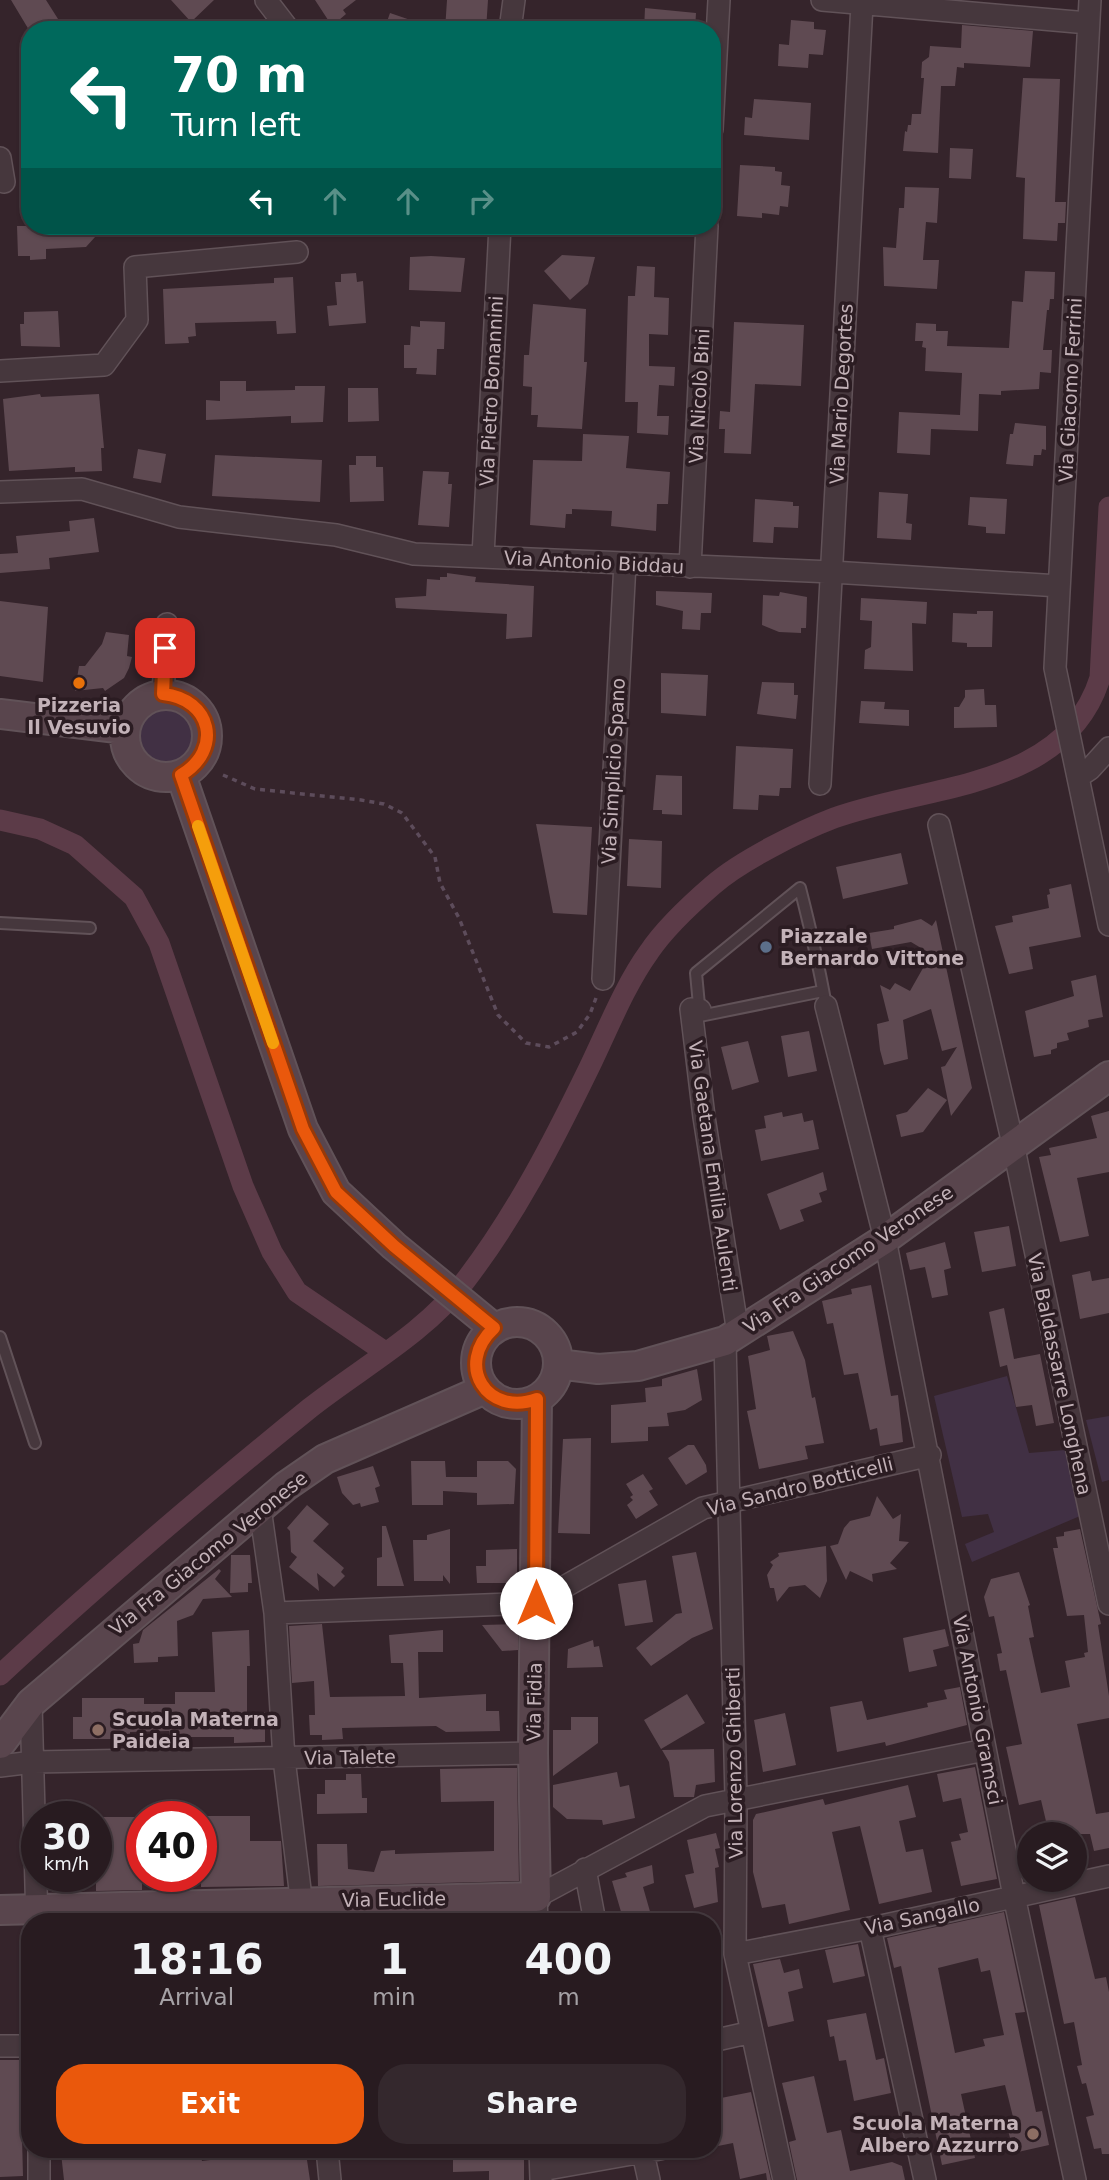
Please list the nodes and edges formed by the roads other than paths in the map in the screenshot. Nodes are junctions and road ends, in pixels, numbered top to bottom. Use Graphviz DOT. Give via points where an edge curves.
graph roads {
  1 [pos="266,0"];
  2 [pos="514,0"];
  3 [pos="719,0"];
  4 [pos="822,0"];
  5 [pos="1090,0"];
  6 [pos="862,4"];
  7 [pos="282,21"];
  8 [pos="511,21"];
  9 [pos="718,21"];
  10 [pos="1088,23"];
  11 [pos="0,158"];
  12 [pos="4,182"];
  13 [pos="500,235"];
  14 [pos="707,235"];
  15 [pos="297,252"];
  16 [pos="0,371"];
  17 [pos="0,492"];
  18 [pos="483,556"];
  19 [pos="625,563"];
  20 [pos="690,567"];
  21 [pos="832,572"];
  22 [pos="1059,586"];
  23 [pos="167,624"];
  24 [pos="163,694"];
  25 [pos="0,714"];
  26 [pos="125,729"];
  27 [pos="1109,748"];
  28 [pos="1076,769"];
  29 [pos="181,775"];
  30 [pos="820,783"];
  31 [pos="939,825"];
  32 [pos="0,923"];
  33 [pos="1109,925"];
  34 [pos="90,929"];
  35 [pos="603,979"];
  36 [pos="825,998"];
  37 [pos="699,1010"];
  38 [pos="1109,1076"];
  39 [pos="1013,1144"];
  40 [pos="885,1238"];
  41 [pos="484,1320"];
  42 [pos="0,1337"];
  43 [pos="731,1337"];
  44 [pos="558,1364"];
  45 [pos="485,1390"];
  46 [pos="537,1399"];
  47 [pos="34,1443"];
  48 [pos="930,1455"];
  49 [pos="729,1502"];
  50 [pos="260,1508"];
  51 [pos="536,1603"];
  52 [pos="1109,1604"];
  53 [pos="275,1613"];
  54 [pos="31,1703"];
  55 [pos="0,1744"];
  56 [pos="985,1750"];
  57 [pos="533,1753"];
  58 [pos="285,1759"];
  59 [pos="33,1762"];
  60 [pos="0,1766"];
  61 [pos="736,1798"];
  62 [pos="585,1869"];
  63 [pos="1109,1875"];
  64 [pos="1014,1896"];
  65 [pos="536,1909"];
  66 [pos="0,1910"];
  67 [pos="302,1911"];
  68 [pos="21,1913"];
  69 [pos="37,1913"];
  70 [pos="196,1913"];
  71 [pos="593,1913"];
  72 [pos="870,1928"];
  73 [pos="735,1954"];
  74 [pos="752,2032"];
  75 [pos="721,2039"];
  76 [pos="0,2046"];
  77 [pos="21,2046"];
  78 [pos="39,2158"];
  79 [pos="328,2158"];
  80 [pos="594,2158"];
  81 [pos="648,2158"];
  82 [pos="540,2166"];
  83 [pos="39,2180"];
  84 [pos="330,2180"];
  85 [pos="649,2180"];
  86 [pos="784,2180"];
  87 [pos="925,2180"];
  88 [pos="1075,2180"];
  1 -- 7 [label="street"];
  2 -- 8 [label="street"];
  3 -- 9 [label="street"];
  4 -- 6 [label="street"];
  5 -- 10 [label="street, Via Giacomo Ferrini"];
  6 -- 10 [label="street"];
  6 -- 21 [label="street, Via Mario Degortes"];
  10 -- 22 [label="street, Via Giacomo Ferrini"];
  11 -- 12 [label="street"];
  13 -- 18 [label="street, Via Pietro Bonannini"];
  14 -- 20 [label="street, Via Nicolò Bini"];
  15 -- 16 [label="street" via="135,267 137,320 104,365"];
  17 -- 18 [label="street, Via Antonio Biddau" via="82,489 190,520 336,535 414,554"];
  18 -- 19 [label="street, Via Antonio Biddau"];
  19 -- 20 [label="street, Via Antonio Biddau"];
  19 -- 35 [label="street, Via Simplicio Spano"];
  20 -- 21 [label="street, Via Antonio Biddau"];
  21 -- 22 [label="street, Via Antonio Biddau"];
  21 -- 30 [label="street, Via Mario Degortes"];
  22 -- 28 [label="street, Via Giacomo Ferrini" via="1055,668"];
  23 -- 24 [label="street"];
  24 -- 26 [label="street" via="138,705"];
  24 -- 29 [label="street" via="188,701 205,721 208,734 201,759"];
  25 -- 26 [label="street"];
  26 -- 29 [label="street" via="125,744 139,768 159,776"];
  27 -- 28 [label="street" via="1090,769"];
  28 -- 33 [label="street, Via Giacomo Ferrini"];
  29 -- 41 [label="street" via="303,1129 336,1192"];
  31 -- 39 [label="street, Via Baldassarre Longhena"];
  32 -- 34 [label="lane"];
  36 -- 37 [label="lane" via="700,1016"];
  36 -- 37 [label="lane" via="800,888 696,973"];
  36 -- 40 [label="street, Via Antonio Gramsci"];
  37 -- 43 [label="street, Via Gaetana Emilia Aulenti" via="691,1009"];
  38 -- 39 [label="street, Via Fra Giacomo Veronese"];
  39 -- 40 [label="street, Via Fra Giacomo Veronese"];
  39 -- 52 [label="street, Via Baldassarre Longhena"];
  40 -- 43 [label="street, Via Fra Giacomo Veronese"];
  40 -- 48 [label="street, Via Antonio Gramsci"];
  41 -- 44 [label="street" via="531,1323 552,1340"];
  41 -- 45 [label="street" via="475,1363"];
  42 -- 47 [label="lane"];
  43 -- 44 [label="street, Via Fra Giacomo Veronese" via="638,1366 598,1369"];
  43 -- 49 [label="street, Via Lorenzo Ghiberti"];
  44 -- 46 [label="street" via="549,1390"];
  45 -- 46 [label="street" via="509,1404"];
  45 -- 50 [label="street, Via Fra Giacomo Veronese" via="325,1459"];
  46 -- 51 [label="street, Via Fidia"];
  48 -- 49 [label="street, Via Sandro Botticelli"];
  48 -- 56 [label="street, Via Antonio Gramsci"];
  49 -- 51 [label="street, Via Sandro Botticelli" via="703,1508"];
  49 -- 61 [label="street, Via Lorenzo Ghiberti"];
  50 -- 53 [label="street"];
  50 -- 54 [label="street, Via Fra Giacomo Veronese"];
  51 -- 53 [label="street, Via Sandro Botticelli"];
  51 -- 57 [label="street, Via Fidia"];
  53 -- 58 [label="street"];
  54 -- 55 [label="street, Via Fra Giacomo Veronese"];
  54 -- 59 [label="street"];
  56 -- 61 [label="street"];
  56 -- 64 [label="street, Via Antonio Gramsci"];
  57 -- 58 [label="street, Via Talete"];
  57 -- 65 [label="street, Via Fidia"];
  58 -- 59 [label="street, Via Talete"];
  58 -- 67 [label="street"];
  59 -- 60 [label="street, Via Talete"];
  59 -- 69 [label="street"];
  61 -- 62 [label="street" via="705,1807"];
  61 -- 73 [label="street, Via Lorenzo Ghiberti"];
  62 -- 65 [label="street"];
  62 -- 71 [label="street"];
  63 -- 64 [label="street, Via Sangallo"];
  64 -- 72 [label="street, Via Sangallo"];
  64 -- 88 [label="street, Via Antonio Gramsci"];
  65 -- 67 [label="street, Via Euclide"];
  66 -- 68 [label="street, Via Euclide"];
  67 -- 70 [label="street, Via Euclide"];
  72 -- 73 [label="street, Via Sangallo"];
  72 -- 87 [label="street"];
  73 -- 74 [label="street, Via Lorenzo Ghiberti"];
  74 -- 75 [label="street"];
  74 -- 86 [label="street, Via Lorenzo Ghiberti"];
  76 -- 77 [label="street"];
  78 -- 83 [label="street"];
  79 -- 84 [label="street"];
  80 -- 82 [label="street"];
  81 -- 85 [label="street"];
}
